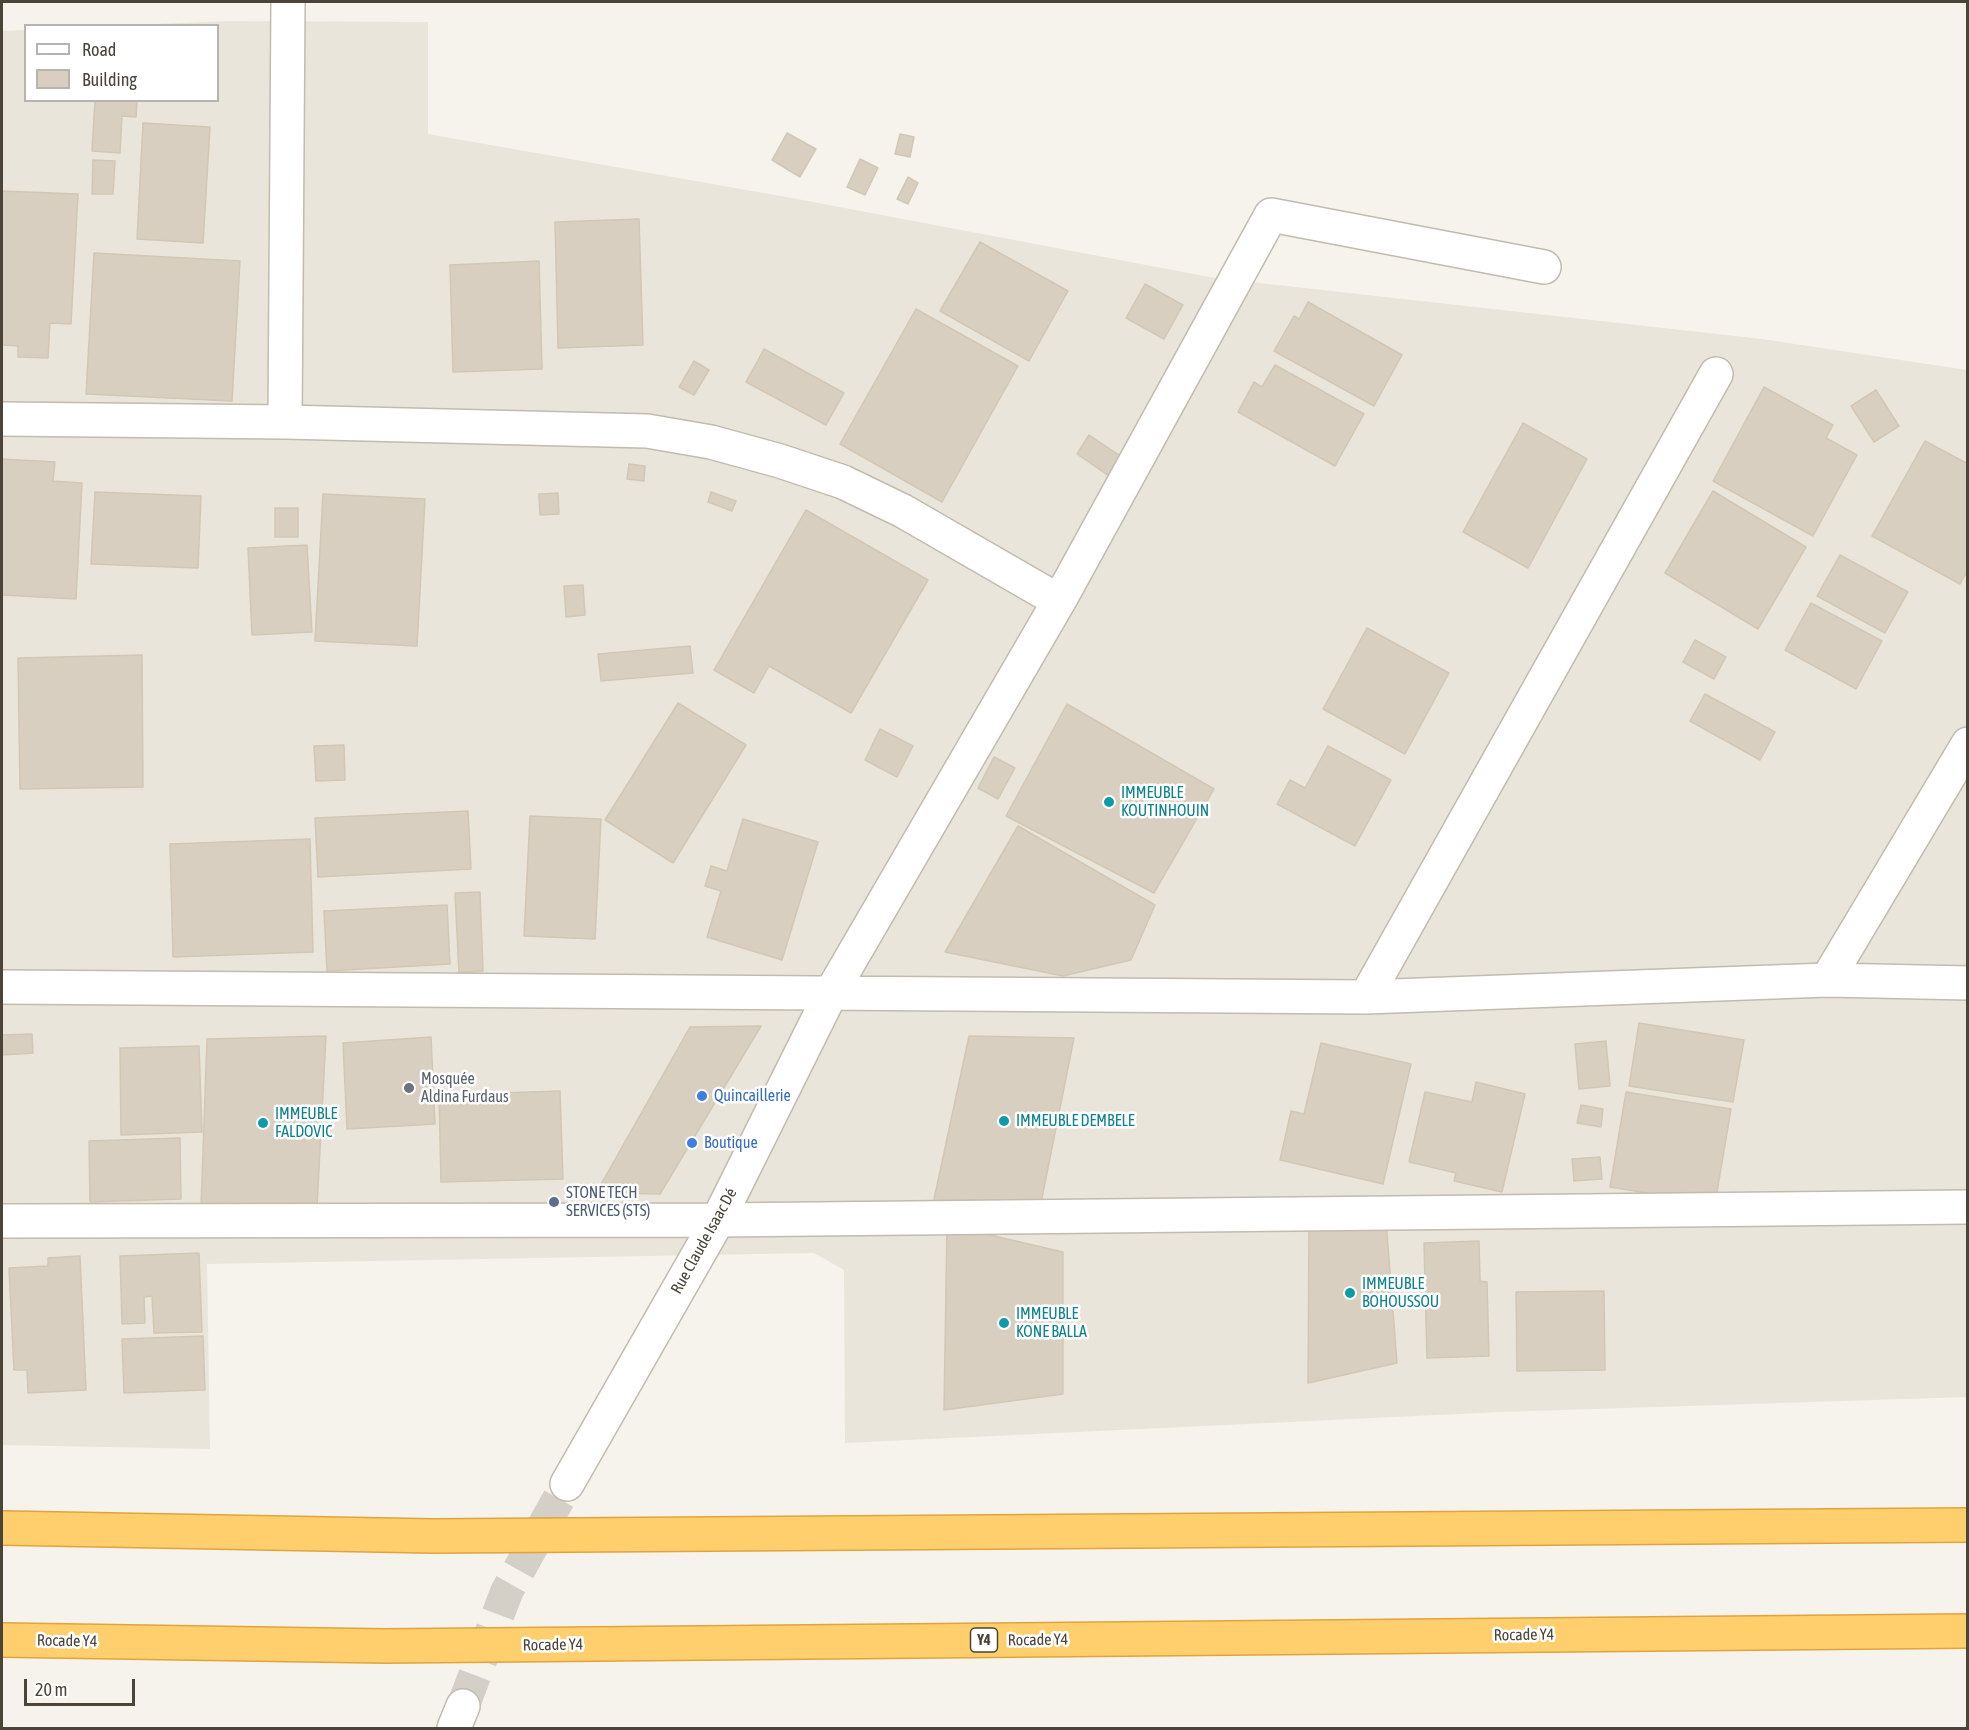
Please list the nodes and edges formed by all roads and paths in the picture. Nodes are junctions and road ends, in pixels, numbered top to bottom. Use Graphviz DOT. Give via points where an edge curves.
graph roads {
  1 [pos="288,2"];
  2 [pos="1545,267"];
  3 [pos="1716,374"];
  4 [pos="2,419"];
  5 [pos="285,422"];
  6 [pos="1059,601"];
  7 [pos="1968,744"];
  8 [pos="1827,980"];
  9 [pos="1968,983"];
  10 [pos="2,987"];
  11 [pos="831,993"];
  12 [pos="1366,997"];
  13 [pos="1968,1207"];
  14 [pos="718,1220"];
  15 [pos="2,1221"];
  16 [pos="567,1484"];
  17 [pos="1968,1526"];
  18 [pos="2,1528"];
  19 [pos="1968,1631"];
  20 [pos="2,1640"];
  1 -- 5 [label="street"];
  2 -- 6 [label="street, Rue Claude Isaac Dé" via="1272,215"];
  3 -- 12 [label="street"];
  4 -- 5 [label="street"];
  5 -- 6 [label="street" via="647,431 711,442 843,482 903,511"];
  6 -- 11 [label="street, Rue Claude Isaac Dé"];
  7 -- 8 [label="street"];
  8 -- 9 [label="street"];
  8 -- 12 [label="street"];
  10 -- 11 [label="street"];
  11 -- 12 [label="street"];
  11 -- 14 [label="street, Rue Claude Isaac Dé"];
  13 -- 14 [label="street"];
  14 -- 15 [label="street"];
  14 -- 16 [label="street, Rue Claude Isaac Dé"];
  17 -- 18 [label="highway" via="434,1536"];
  19 -- 20 [label="highway, Rocade Y4 / Y4" via="386,1646"];
}
